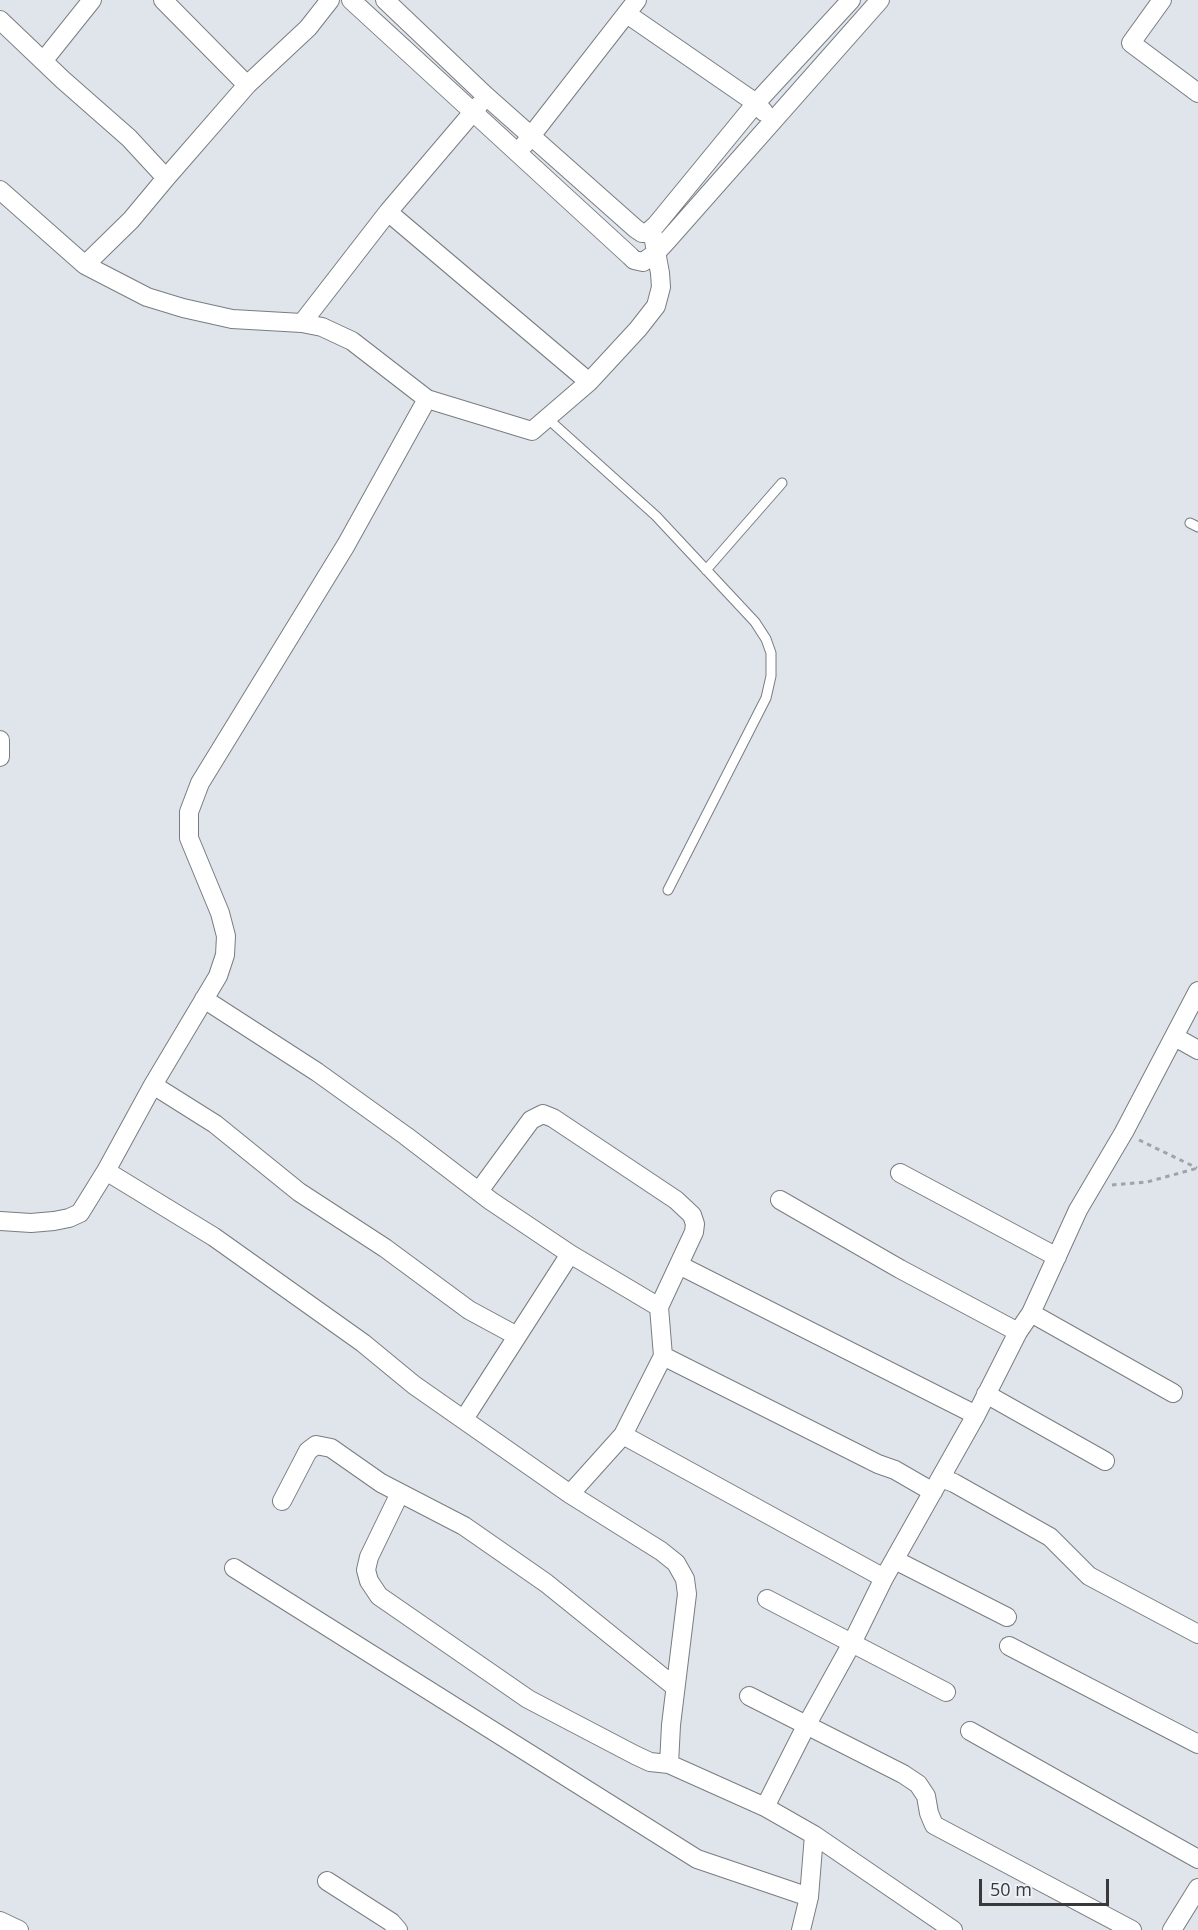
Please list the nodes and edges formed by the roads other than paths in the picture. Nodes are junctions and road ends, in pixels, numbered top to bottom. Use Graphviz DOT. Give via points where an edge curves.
graph roads {
  1 [pos="92,0"];
  2 [pos="163,0"];
  3 [pos="330,0"];
  4 [pos="351,0"];
  5 [pos="386,0"];
  6 [pos="880,0"];
  7 [pos="1162,0"];
  8 [pos="849,1"];
  9 [pos="632,7"];
  10 [pos="864,18"];
  11 [pos="0,20"];
  12 [pos="44,60"];
  13 [pos="247,85"];
  14 [pos="1198,93"];
  15 [pos="486,96"];
  16 [pos="756,103"];
  17 [pos="473,112"];
  18 [pos="774,122"];
  19 [pos="531,136"];
  20 [pos="517,153"];
  21 [pos="166,177"];
  22 [pos="0,190"];
  23 [pos="388,212"];
  24 [pos="652,230"];
  25 [pos="656,253"];
  26 [pos="85,265"];
  27 [pos="302,323"];
  28 [pos="589,382"];
  29 [pos="427,399"];
  30 [pos="547,418"];
  31 [pos="782,483"];
  32 [pos="706,570"];
  33 [pos="0,740"];
  34 [pos="0,757"];
  35 [pos="668,890"];
  36 [pos="1198,991"];
  37 [pos="204,999"];
  38 [pos="1175,1037"];
  39 [pos="1198,1050"];
  40 [pos="153,1085"];
  41 [pos="106,1171"];
  42 [pos="900,1173"];
  43 [pos="479,1191"];
  44 [pos="780,1200"];
  45 [pos="0,1221"];
  46 [pos="570,1254"];
  47 [pos="1057,1257"];
  48 [pos="679,1265"];
  49 [pos="658,1307"];
  50 [pos="1031,1313"];
  51 [pos="1018,1332"];
  52 [pos="517,1336"];
  53 [pos="663,1356"];
  54 [pos="1173,1393"];
  55 [pos="986,1394"];
  56 [pos="976,1415"];
  57 [pos="464,1419"];
  58 [pos="623,1435"];
  59 [pos="1105,1461"];
  60 [pos="937,1485"];
  61 [pos="400,1493"];
  62 [pos="570,1494"];
  63 [pos="282,1501"];
  64 [pos="895,1560"];
  65 [pos="234,1568"];
  66 [pos="884,1578"];
  67 [pos="768,1599"];
  68 [pos="1006,1617"];
  69 [pos="1198,1634"];
  70 [pos="852,1643"];
  71 [pos="1009,1646"];
  72 [pos="675,1687"];
  73 [pos="946,1692"];
  74 [pos="748,1696"];
  75 [pos="806,1726"];
  76 [pos="970,1731"];
  77 [pos="1198,1744"];
  78 [pos="669,1764"];
  79 [pos="765,1807"];
  80 [pos="814,1835"];
  81 [pos="1198,1859"];
  82 [pos="327,1881"];
  83 [pos="1198,1888"];
  84 [pos="809,1898"];
  85 [pos="0,1921"];
  86 [pos="19,1930"];
  87 [pos="398,1930"];
  88 [pos="801,1930"];
  89 [pos="953,1930"];
  90 [pos="1132,1930"];
  91 [pos="1172,1930"];
  1 -- 12 [label="street"];
  2 -- 13 [label="street"];
  3 -- 13 [label="street" via="308,28"];
  4 -- 17 [label="street"];
  5 -- 15 [label="street"];
  6 -- 10 [label="street"];
  7 -- 14 [label="street" via="1131,43"];
  8 -- 10 [label="street"];
  8 -- 16 [label="street"];
  9 -- 16 [label="street"];
  9 -- 19 [label="street"];
  10 -- 18 [label="street"];
  11 -- 12 [label="street"];
  12 -- 21 [label="street"];
  13 -- 21 [label="street"];
  15 -- 17 [label="street"];
  15 -- 19 [label="street"];
  16 -- 18 [label="street"];
  16 -- 24 [label="street"];
  17 -- 20 [label="street"];
  17 -- 23 [label="street"];
  18 -- 25 [label="street"];
  19 -- 20 [label="street"];
  19 -- 24 [label="street" via="636,229 642,233"];
  20 -- 25 [label="street" via="634,260 644,262"];
  21 -- 26 [label="street"];
  22 -- 26 [label="street"];
  23 -- 27 [label="street"];
  23 -- 28 [label="street"];
  24 -- 25 [label="street"];
  25 -- 28 [label="street" via="660,287 656,306"];
  26 -- 27 [label="street" via="147,297 183,308 232,318"];
  27 -- 29 [label="street" via="322,327 352,341"];
  28 -- 30 [label="street"];
  29 -- 30 [label="street" via="532,431"];
  29 -- 37 [label="street" via="346,545 200,783 189,812 189,837 226,936 218,976"];
  30 -- 32 [label="lane" via="656,516"];
  31 -- 32 [label="lane"];
  32 -- 35 [label="lane" via="766,639 771,653 771,676 766,698"];
  33 -- 34 [label="street"];
  36 -- 38 [label="street"];
  37 -- 40 [label="street"];
  37 -- 43 [label="street" via="317,1072"];
  38 -- 39 [label="street"];
  38 -- 47 [label="street" via="1078,1210"];
  40 -- 41 [label="street"];
  40 -- 52 [label="street" via="214,1124 299,1192 385,1248 468,1310"];
  41 -- 45 [label="street" via="80,1213 31,1223"];
  41 -- 57 [label="street" via="214,1237"];
  42 -- 47 [label="street"];
  43 -- 46 [label="street"];
  43 -- 48 [label="street" via="531,1120 543,1114 685,1207 695,1224"];
  44 -- 51 [label="street"];
  46 -- 49 [label="street"];
  46 -- 52 [label="street"];
  47 -- 50 [label="street"];
  48 -- 49 [label="street"];
  48 -- 56 [label="street"];
  49 -- 53 [label="street"];
  50 -- 51 [label="street"];
  50 -- 54 [label="street"];
  51 -- 55 [label="street"];
  52 -- 57 [label="street"];
  53 -- 58 [label="street"];
  53 -- 60 [label="street" via="878,1464"];
  55 -- 56 [label="street"];
  55 -- 59 [label="street"];
  56 -- 60 [label="street"];
  57 -- 62 [label="street"];
  58 -- 62 [label="street"];
  58 -- 66 [label="street"];
  60 -- 64 [label="street"];
  60 -- 69 [label="street" via="954,1483 1050,1537 1089,1576"];
  61 -- 63 [label="street" via="331,1448 316,1445 302,1460"];
  61 -- 72 [label="street" via="464,1526 546,1583"];
  61 -- 78 [label="street" via="366,1570 379,1596 528,1699 650,1762"];
  62 -- 72 [label="street" via="661,1551 676,1563 685,1579 687,1594"];
  64 -- 66 [label="street"];
  64 -- 68 [label="street"];
  65 -- 84 [label="street" via="697,1859"];
  66 -- 70 [label="street"];
  67 -- 70 [label="street"];
  70 -- 73 [label="street"];
  70 -- 75 [label="street"];
  71 -- 77 [label="street"];
  72 -- 78 [label="street"];
  74 -- 75 [label="street"];
  75 -- 79 [label="street"];
  75 -- 90 [label="street" via="918,1784 926,1796 934,1825"];
  76 -- 81 [label="street"];
  78 -- 79 [label="street"];
  79 -- 80 [label="street"];
  80 -- 84 [label="street"];
  80 -- 89 [label="street"];
  82 -- 87 [label="street"];
  83 -- 91 [label="street"];
  84 -- 88 [label="street"];
  85 -- 86 [label="street"];
}
